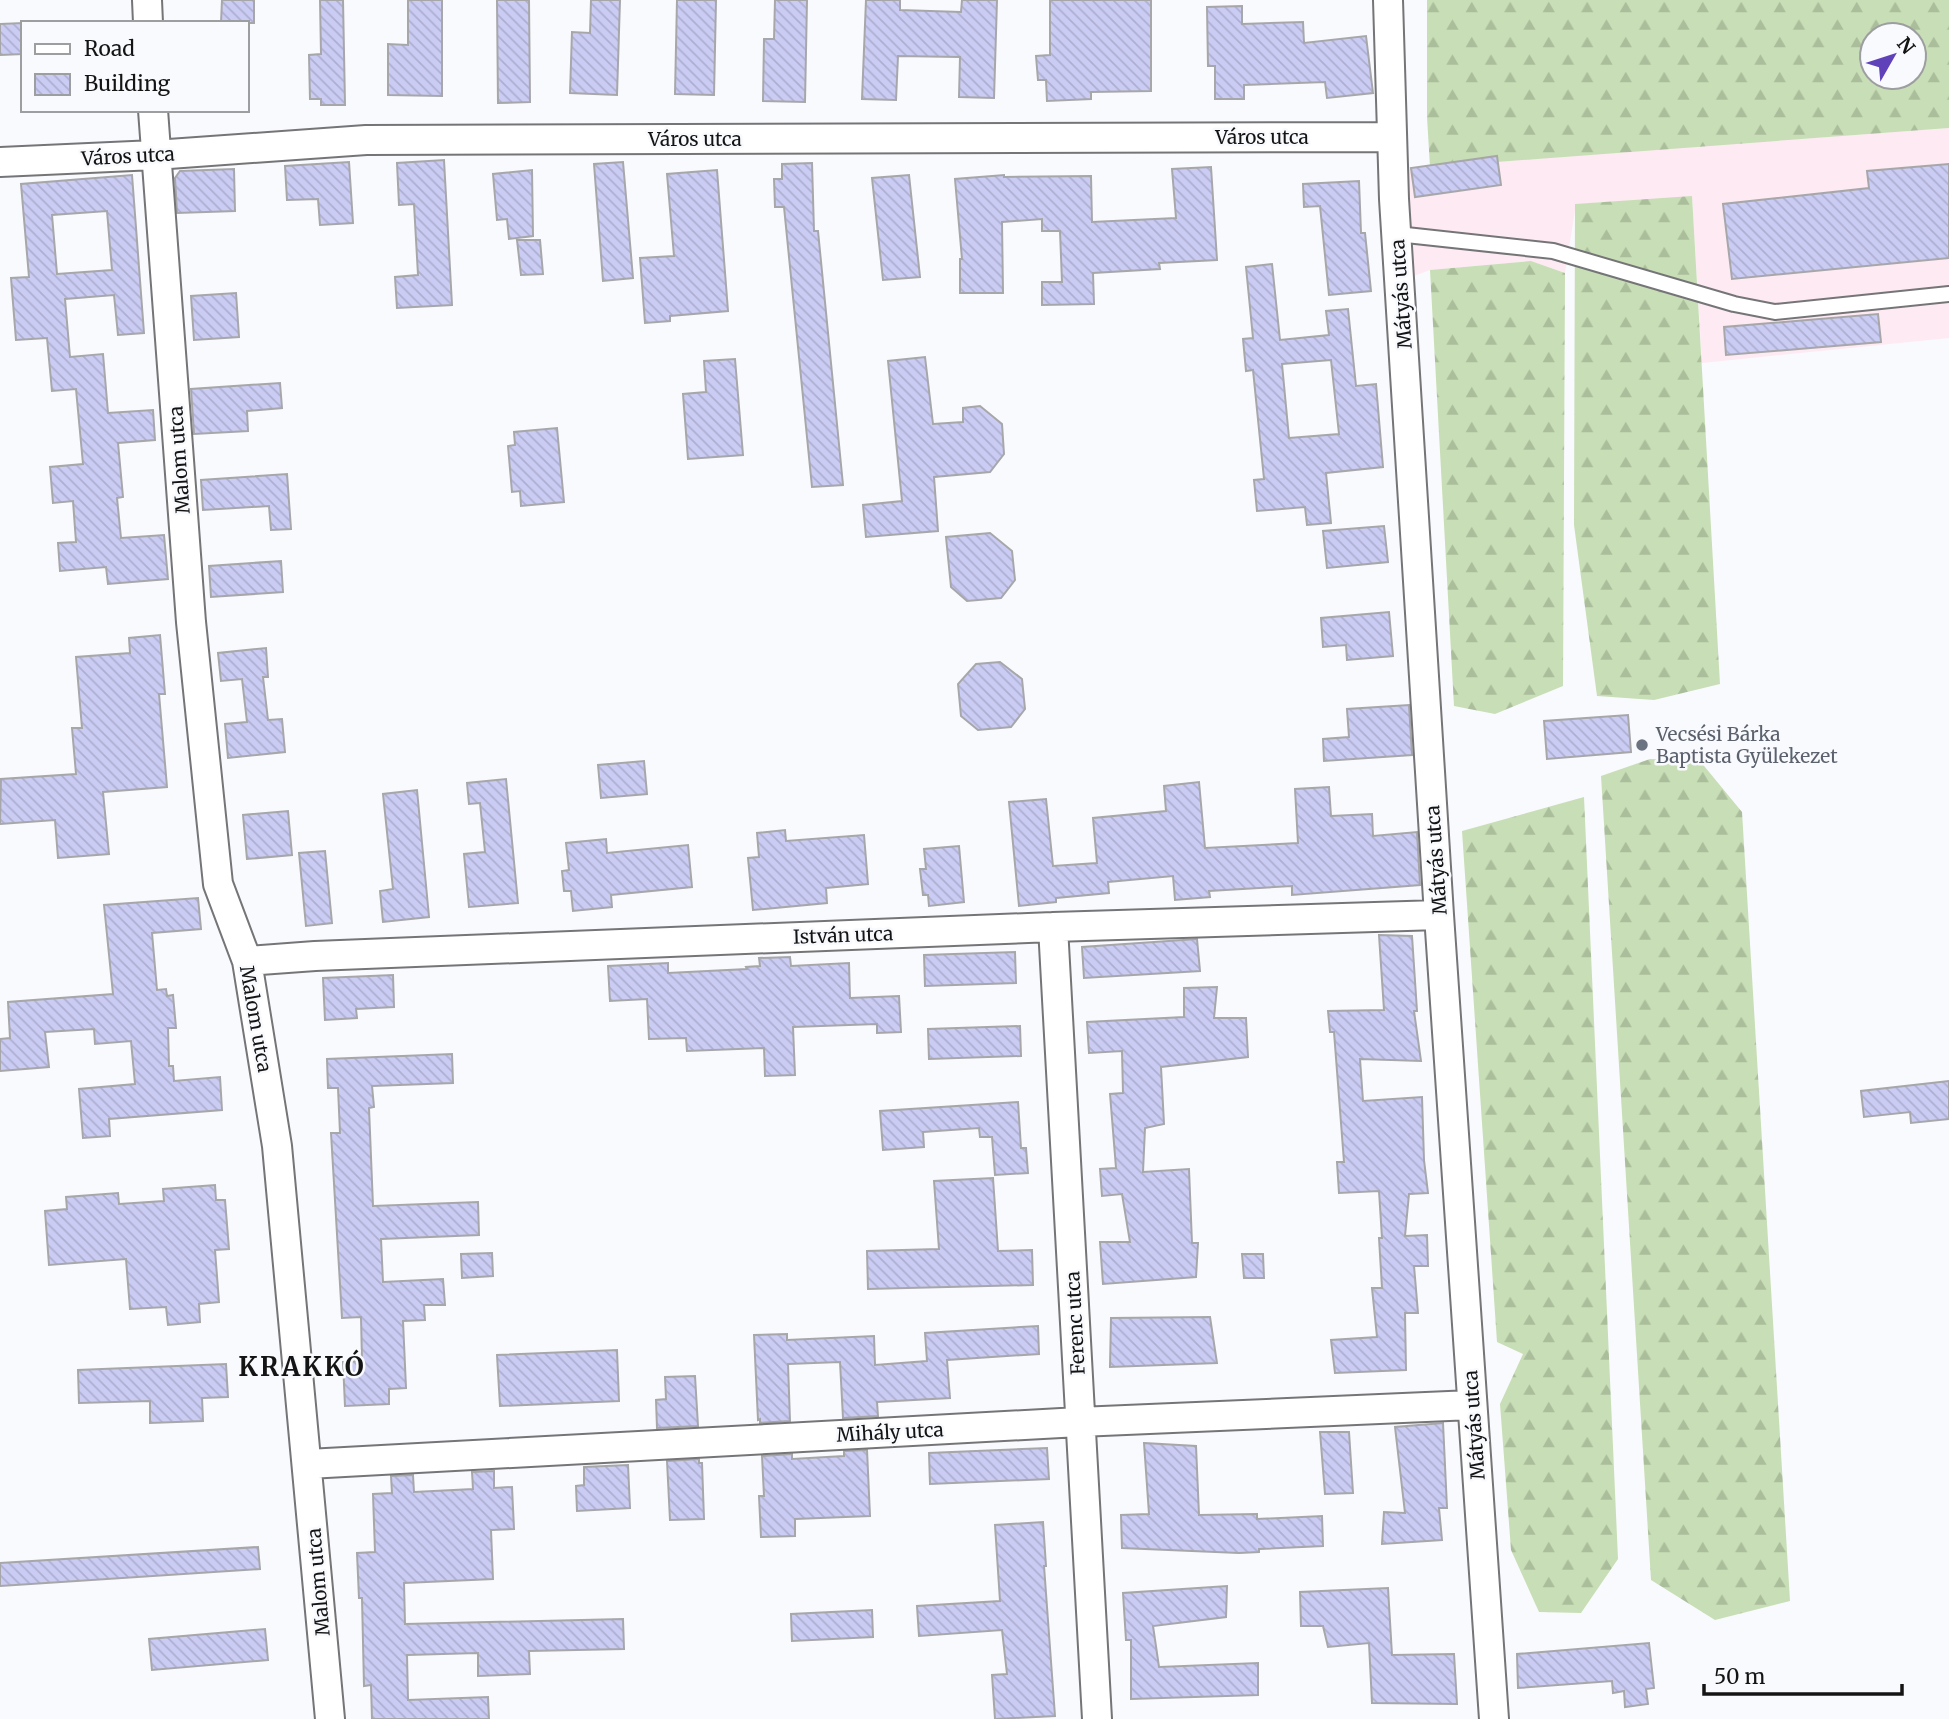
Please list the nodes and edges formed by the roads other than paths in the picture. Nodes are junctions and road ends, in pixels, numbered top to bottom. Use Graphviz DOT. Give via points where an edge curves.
graph roads {
  1 [pos="147,0"];
  2 [pos="1388,0"];
  3 [pos="148,21"];
  4 [pos="153,112"];
  5 [pos="1391,137"];
  6 [pos="155,155"];
  7 [pos="0,162"];
  8 [pos="1397,234"];
  9 [pos="1949,294"];
  10 [pos="1439,915"];
  11 [pos="1053,927"];
  12 [pos="247,961"];
  13 [pos="1472,1405"];
  14 [pos="1079,1422"];
  15 [pos="307,1464"];
  16 [pos="330,1719"];
  17 [pos="1097,1719"];
  18 [pos="1494,1719"];
  1 -- 3 [label="street"];
  2 -- 5 [label="street, Mátyás utca"];
  4 -- 6 [label="street, Malom utca"];
  5 -- 6 [label="street, Város utca" via="366,140"];
  5 -- 8 [label="street, Mátyás utca"];
  6 -- 7 [label="street, Város utca"];
  6 -- 12 [label="street, Malom utca" via="191,622 218,884"];
  8 -- 9 [label="lane" via="1553,251 1765,311"];
  8 -- 10 [label="street, Mátyás utca"];
  10 -- 11 [label="street, István utca"];
  10 -- 13 [label="street, Mátyás utca"];
  11 -- 12 [label="street, István utca"];
  11 -- 14 [label="street, Ferenc utca"];
  12 -- 15 [label="street, Malom utca" via="277,1146"];
  13 -- 14 [label="street, Mihály utca"];
  13 -- 18 [label="street, Mátyás utca"];
  14 -- 15 [label="street, Mihály utca"];
  14 -- 17 [label="street, Ferenc utca"];
  15 -- 16 [label="street, Malom utca"];
}
